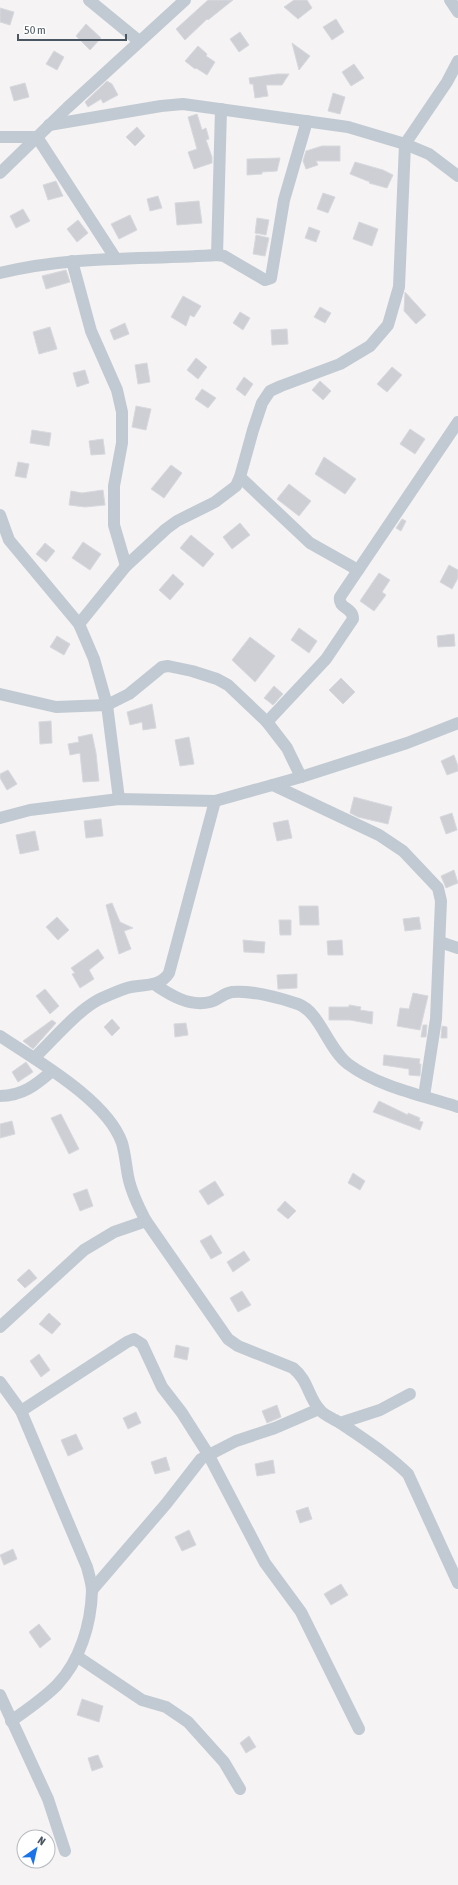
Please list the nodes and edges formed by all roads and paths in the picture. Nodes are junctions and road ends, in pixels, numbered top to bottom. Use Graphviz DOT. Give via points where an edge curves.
graph roads {
  1 [pos="89,0"];
  2 [pos="185,0"];
  3 [pos="450,0"];
  4 [pos="458,12"];
  5 [pos="139,41"];
  6 [pos="458,61"];
  7 [pos="221,108"];
  8 [pos="307,121"];
  9 [pos="49,126"];
  10 [pos="0,137"];
  11 [pos="37,137"];
  12 [pos="405,144"];
  13 [pos="0,173"];
  14 [pos="458,176"];
  15 [pos="218,255"];
  16 [pos="116,259"];
  17 [pos="72,261"];
  18 [pos="0,273"];
  19 [pos="458,422"];
  20 [pos="240,477"];
  21 [pos="0,515"];
  22 [pos="126,566"];
  23 [pos="358,570"];
  24 [pos="79,624"];
  25 [pos="0,694"];
  26 [pos="107,705"];
  27 [pos="267,722"];
  28 [pos="458,724"];
  29 [pos="301,778"];
  30 [pos="272,785"];
  31 [pos="119,799"];
  32 [pos="215,801"];
  33 [pos="0,818"];
  34 [pos="440,942"];
  35 [pos="458,948"];
  36 [pos="154,984"];
  37 [pos="0,1036"];
  38 [pos="34,1058"];
  39 [pos="52,1071"];
  40 [pos="0,1096"];
  41 [pos="424,1096"];
  42 [pos="458,1107"];
  43 [pos="146,1221"];
  44 [pos="0,1327"];
  45 [pos="0,1382"];
  46 [pos="410,1394"];
  47 [pos="319,1409"];
  48 [pos="21,1411"];
  49 [pos="340,1423"];
  50 [pos="208,1454"];
  51 [pos="458,1583"];
  52 [pos="92,1590"];
  53 [pos="78,1657"];
  54 [pos="0,1695"];
  55 [pos="12,1721"];
  56 [pos="359,1729"];
  57 [pos="240,1789"];
  58 [pos="65,1851"];
  1 -- 5 [label="street"];
  2 -- 5 [label="street"];
  3 -- 4 [label="street"];
  5 -- 9 [label="street"];
  6 -- 12 [label="street" via="447,82"];
  7 -- 8 [label="street"];
  7 -- 9 [label="street" via="183,104 160,106"];
  7 -- 15 [label="street"];
  8 -- 12 [label="street" via="348,126"];
  8 -- 15 [label="street" via="284,200 271,278 265,280"];
  9 -- 11 [label="street"];
  10 -- 11 [label="street"];
  11 -- 13 [label="street"];
  11 -- 16 [label="street"];
  12 -- 14 [label="street" via="428,154"];
  12 -- 20 [label="street" via="399,287 388,325 370,346 340,364 270,392 260,410"];
  15 -- 16 [label="street"];
  16 -- 17 [label="street"];
  17 -- 18 [label="street"];
  17 -- 22 [label="street" via="91,331 117,390 122,412 122,443 114,486 114,525"];
  19 -- 23 [label="street"];
  20 -- 22 [label="street" via="229,493 177,521"];
  20 -- 23 [label="street" via="310,543"];
  21 -- 24 [label="street" via="9,540"];
  22 -- 24 [label="street"];
  23 -- 27 [label="street" via="340,596 339,602 353,614 353,619 326,659"];
  24 -- 26 [label="street" via="94,659"];
  25 -- 26 [label="street" via="56,707"];
  26 -- 27 [label="street" via="129,694 156,671 168,666 217,679 228,685"];
  26 -- 31 [label="street"];
  27 -- 29 [label="street" via="287,748"];
  28 -- 29 [label="street"];
  29 -- 30 [label="street"];
  30 -- 32 [label="street"];
  30 -- 34 [label="street" via="379,835 403,851 438,888 441,896"];
  31 -- 32 [label="street"];
  31 -- 33 [label="street" via="30,810"];
  32 -- 36 [label="street" via="169,973 166,978"];
  34 -- 35 [label="street"];
  34 -- 41 [label="street" via="436,1019"];
  36 -- 38 [label="street" via="127,988 97,1001 70,1022"];
  36 -- 41 [label="street" via="171,996 187,1001 210,1002 230,992 246,992 298,1004 307,1009 336,1053 347,1064 372,1079"];
  37 -- 38 [label="street"];
  38 -- 39 [label="street"];
  39 -- 40 [label="street" via="24,1092"];
  39 -- 43 [label="street" via="81,1091 117,1132 135,1201"];
  41 -- 42 [label="street"];
  43 -- 44 [label="street" via="114,1232 84,1250"];
  43 -- 47 [label="street" via="228,1339 299,1373"];
  45 -- 48 [label="street"];
  46 -- 49 [label="street" via="380,1410"];
  47 -- 49 [label="street"];
  47 -- 50 [label="street"];
  48 -- 50 [label="street" via="127,1342 134,1340 142,1344 162,1387"];
  48 -- 52 [label="street" via="88,1567"];
  49 -- 51 [label="street" via="408,1474"];
  50 -- 52 [label="street" via="196,1464 166,1504"];
  50 -- 56 [label="street" via="265,1563 300,1612"];
  52 -- 53 [label="street" via="87,1627"];
  53 -- 55 [label="street" via="58,1684"];
  53 -- 57 [label="street" via="142,1700 166,1707 188,1722 224,1762"];
  54 -- 55 [label="street"];
  55 -- 58 [label="street" via="48,1799"];
}
